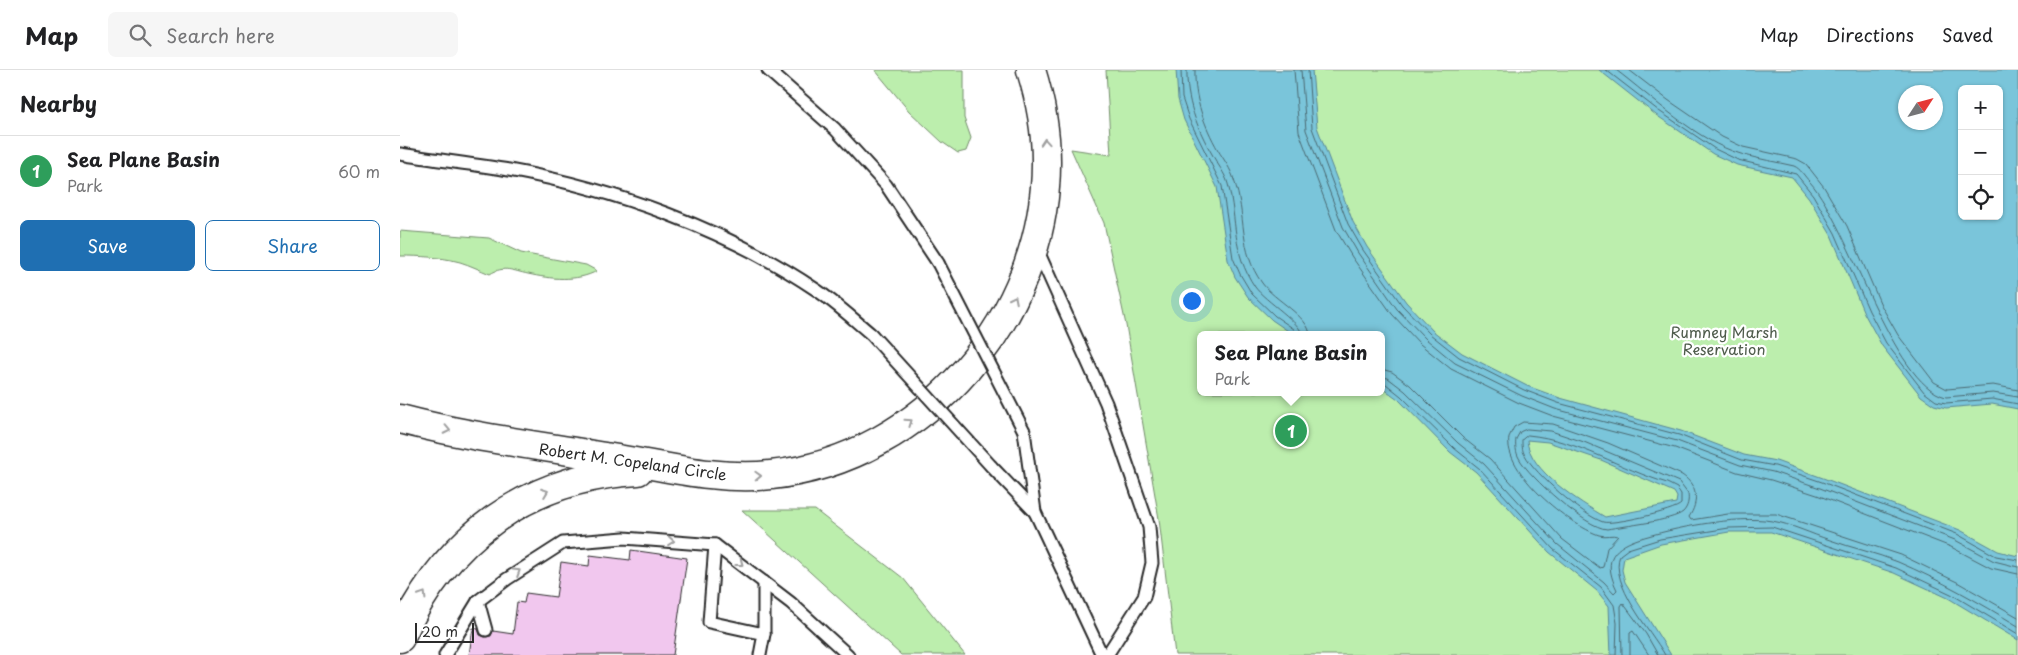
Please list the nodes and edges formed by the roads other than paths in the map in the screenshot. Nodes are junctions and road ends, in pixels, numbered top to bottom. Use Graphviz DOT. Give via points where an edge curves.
graph roads {
  1 [pos="768,70"];
  2 [pos="1031,70"];
  3 [pos="400,154"];
  4 [pos="1034,243"];
  5 [pos="400,419"];
  6 [pos="692,473"];
  7 [pos="1035,512"];
  8 [pos="715,545"];
  9 [pos="764,582"];
  10 [pos="478,601"];
  11 [pos="486,630"];
  12 [pos="764,634"];
  13 [pos="400,638"];
  14 [pos="445,655"];
  15 [pos="760,655"];
  16 [pos="848,655"];
  17 [pos="1102,655"];
  18 [pos="1107,655"];
  1 -- 7 [label="lane, bridge" via="835,128 886,185 938,263 1024,431"];
  4 -- 2 [label="highway, Robert M. Copeland Circle, one-way" via="1041,216 1046,162 1043,125"];
  3 -- 7 [label="lane, bridge" via="510,170 605,194 704,228 762,257 816,289 871,334"];
  6 -- 4 [label="highway, Robert M. Copeland Circle, one-way" via="746,476 788,473 852,454 901,427 946,393 979,356 1018,292"];
  4 -- 18 [label="lane" via="1106,404 1149,527 1152,563 1144,597"];
  5 -- 6 [label="highway, Robert M. Copeland Circle, one-way" via="490,439"];
  13 -- 6 [label="highway, one-way" via="422,597 448,561 478,531 511,508 553,488 601,476 646,471"];
  7 -- 17 [label="lane"];
  8 -- 9 [label="lane, one-way"];
  10 -- 8 [label="lane, one-way" via="506,578 563,543 624,538"];
  8 -- 12 [label="lane" via="709,622"];
  9 -- 12 [label="lane"];
  9 -- 16 [label="lane" via="792,602"];
  10 -- 11 [label="lane"];
  10 -- 14 [label="lane"];
  12 -- 15 [label="lane"];
}
